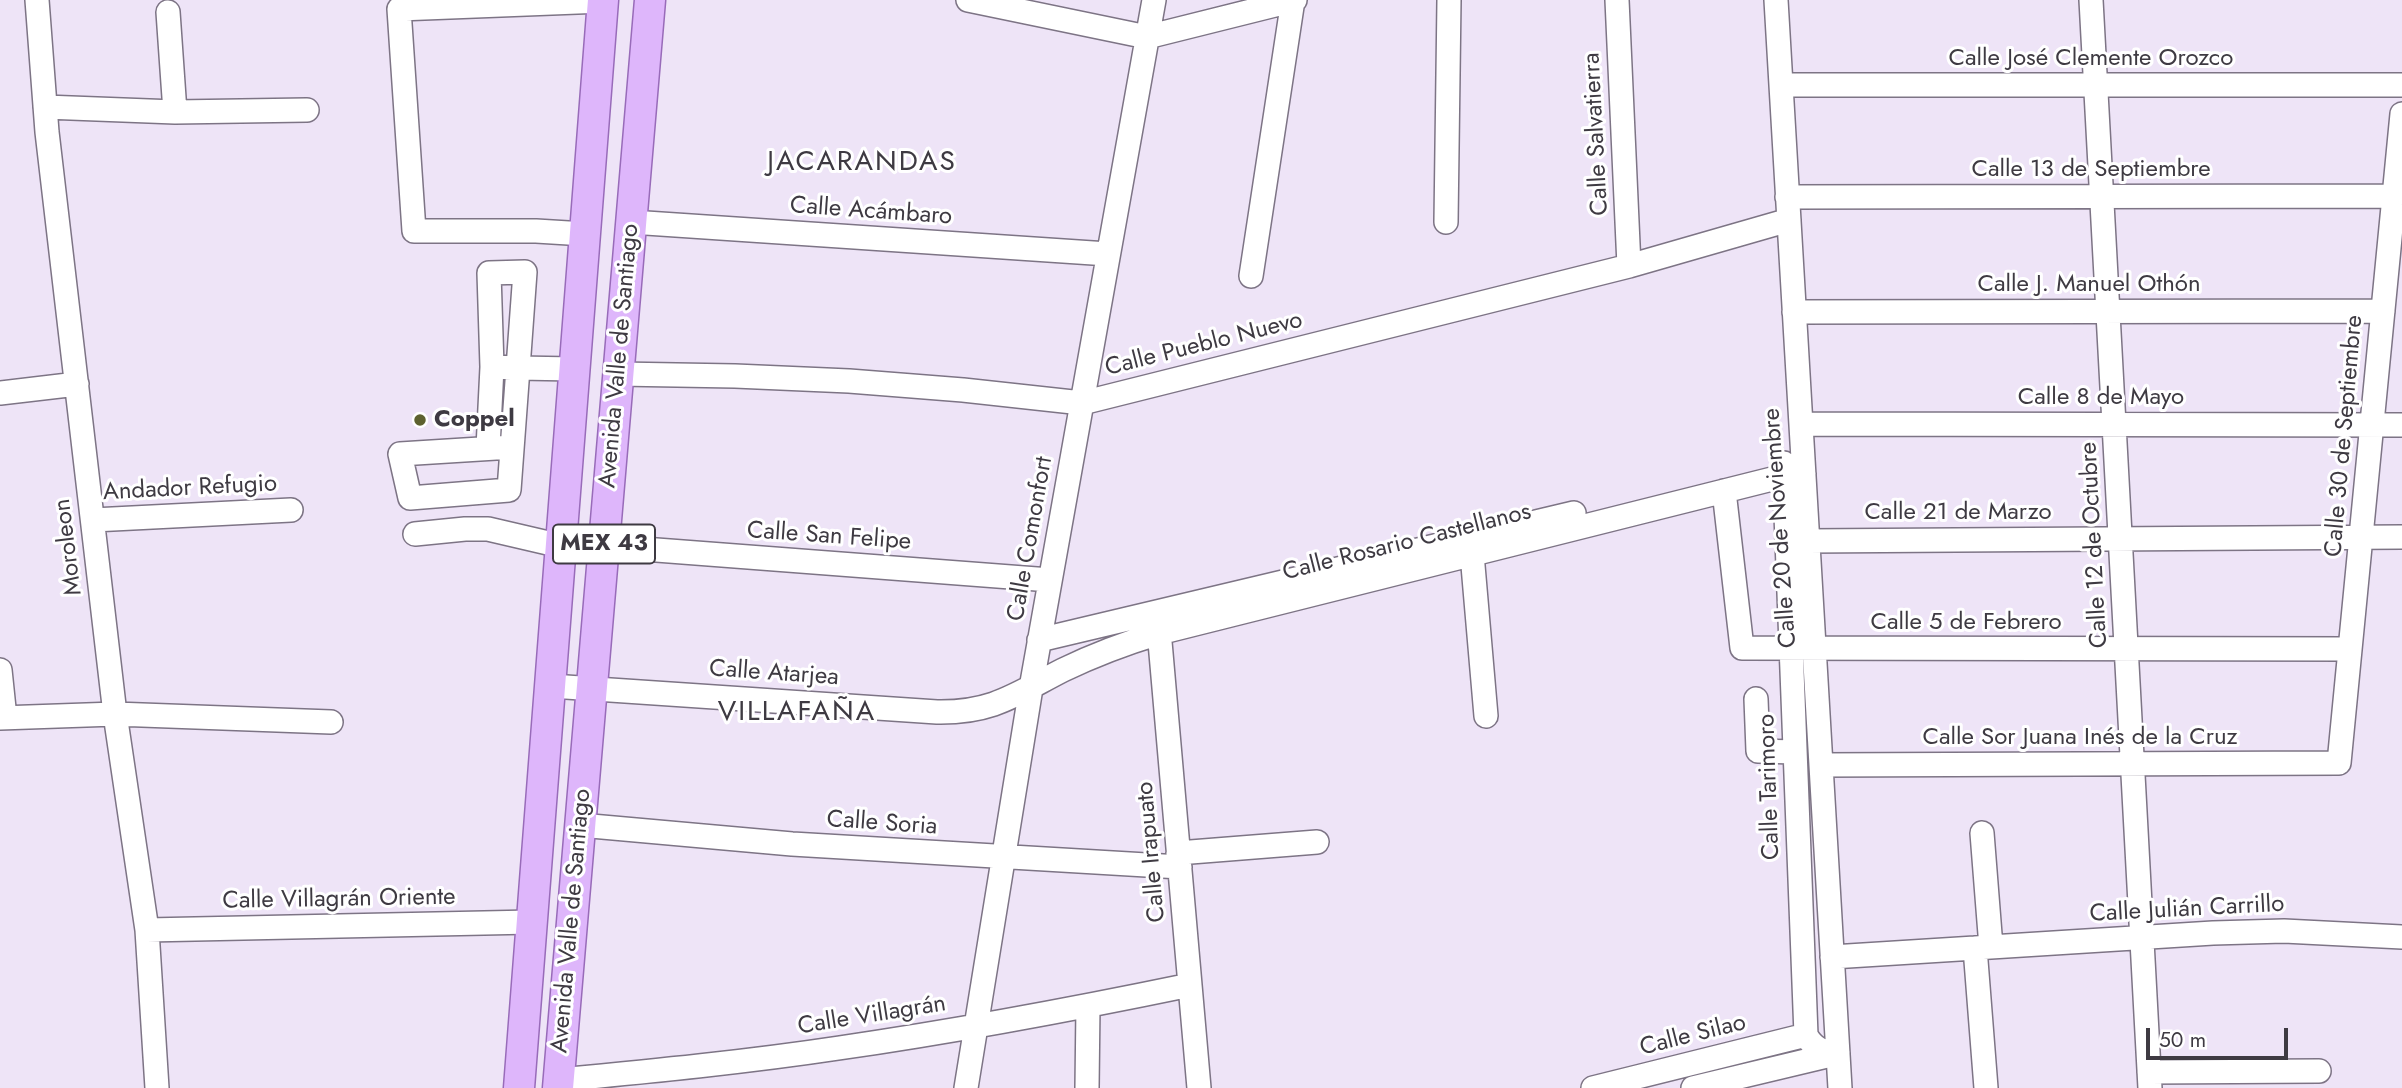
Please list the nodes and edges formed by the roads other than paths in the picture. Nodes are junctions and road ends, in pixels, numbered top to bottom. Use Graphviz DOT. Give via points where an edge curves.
graph roads {
  1 [pos="37,0"];
  2 [pos="603,0"];
  3 [pos="650,0"];
  4 [pos="968,0"];
  5 [pos="1154,0"];
  6 [pos="1294,0"];
  7 [pos="1449,0"];
  8 [pos="1617,0"];
  9 [pos="1776,0"];
  10 [pos="2091,0"];
  11 [pos="168,12"];
  12 [pos="1147,37"];
  13 [pos="1781,85"];
  14 [pos="2096,85"];
  15 [pos="2402,85"];
  16 [pos="45,107"];
  17 [pos="307,110"];
  18 [pos="174,112"];
  19 [pos="2402,114"];
  20 [pos="1787,197"];
  21 [pos="2103,197"];
  22 [pos="2394,197"];
  23 [pos="1789,220"];
  24 [pos="631,222"];
  25 [pos="1446,222"];
  26 [pos="585,234"];
  27 [pos="1108,254"];
  28 [pos="1629,266"];
  29 [pos="1251,276"];
  30 [pos="2109,311"];
  31 [pos="2383,311"];
  32 [pos="1794,312"];
  33 [pos="492,367"];
  34 [pos="518,368"];
  35 [pos="575,369"];
  36 [pos="618,374"];
  37 [pos="77,384"];
  38 [pos="0,393"];
  39 [pos="1082,403"];
  40 [pos="1801,424"];
  41 [pos="2115,425"];
  42 [pos="2372,425"];
  43 [pos="2402,425"];
  44 [pos="512,447"];
  45 [pos="488,448"];
  46 [pos="1794,468"];
  47 [pos="1724,491"];
  48 [pos="291,510"];
  49 [pos="93,520"];
  50 [pos="415,534"];
  51 [pos="2361,537"];
  52 [pos="2402,537"];
  53 [pos="2121,538"];
  54 [pos="1808,541"];
  55 [pos="561,546"];
  56 [pos="604,546"];
  57 [pos="1472,554"];
  58 [pos="1050,580"];
  59 [pos="1158,622"];
  60 [pos="1039,640"];
  61 [pos="1816,649"];
  62 [pos="2350,649"];
  63 [pos="1791,650"];
  64 [pos="2127,650"];
  65 [pos="0,670"];
  66 [pos="551,686"];
  67 [pos="1031,688"];
  68 [pos="592,689"];
  69 [pos="1756,699"];
  70 [pos="115,714"];
  71 [pos="1486,716"];
  72 [pos="3,718"];
  73 [pos="331,722"];
  74 [pos="1795,752"];
  75 [pos="2339,763"];
  76 [pos="2133,764"];
  77 [pos="1821,765"];
  78 [pos="580,825"];
  79 [pos="1982,833"];
  80 [pos="1317,842"];
  81 [pos="1002,858"];
  82 [pos="1179,860"];
  83 [pos="532,922"];
  84 [pos="147,930"];
  85 [pos="2402,937"];
  86 [pos="2142,938"];
  87 [pos="1983,948"];
  88 [pos="1832,957"];
  89 [pos="1190,985"];
  90 [pos="1088,1006"];
  91 [pos="976,1027"];
  92 [pos="1806,1035"];
  93 [pos="1838,1053"];
  94 [pos="2319,1071"];
  95 [pos="2150,1080"];
  96 [pos="558,1084"];
  97 [pos="157,1088"];
  98 [pos="519,1088"];
  99 [pos="966,1088"];
  100 [pos="1087,1088"];
  101 [pos="1199,1088"];
  102 [pos="1593,1088"];
  103 [pos="1693,1088"];
  104 [pos="1840,1088"];
  105 [pos="1986,1088"];
  1 -- 16 [label="street, Moroleon"];
  2 -- 26 [label="main road, Avenida Valle de Santiago / MEX 43"];
  2 -- 26 [label="street" via="399,9 414,231"];
  3 -- 24 [label="main road, Avenida Valle de Santiago / MEX 43"];
  4 -- 12 [label="street"];
  5 -- 12 [label="street, Calle Comonfort"];
  6 -- 12 [label="street"];
  6 -- 29 [label="street"];
  7 -- 25 [label="street"];
  8 -- 28 [label="street, Calle Salvatierra"];
  9 -- 13 [label="street, Calle 20 de Noviembre"];
  10 -- 14 [label="street, Calle 12 de Octubre"];
  11 -- 18 [label="street"];
  12 -- 27 [label="street, Calle Comonfort"];
  13 -- 14 [label="street, Calle José Clemente Orozco"];
  13 -- 20 [label="street, Calle 20 de Noviembre"];
  14 -- 15 [label="street, Calle José Clemente Orozco"];
  14 -- 21 [label="street, Calle 12 de Octubre"];
  16 -- 18 [label="street"];
  16 -- 37 [label="street, Moroleon"];
  17 -- 18 [label="street"];
  19 -- 22 [label="street, Calle 30 de Septiembre"];
  20 -- 21 [label="street, Calle 13 de Septiembre"];
  20 -- 23 [label="street, Calle 20 de Noviembre"];
  21 -- 22 [label="street, Calle 13 de Septiembre"];
  21 -- 30 [label="street, Calle 12 de Octubre"];
  22 -- 31 [label="street, Calle 30 de Septiembre"];
  23 -- 28 [label="street, Calle Pueblo Nuevo"];
  23 -- 32 [label="street, Calle 20 de Noviembre"];
  24 -- 27 [label="street, Calle Acámbaro"];
  24 -- 36 [label="main road, Avenida Valle de Santiago / MEX 43"];
  26 -- 35 [label="main road, Avenida Valle de Santiago / MEX 43"];
  27 -- 39 [label="street, Calle Comonfort"];
  28 -- 39 [label="street, Calle Pueblo Nuevo"];
  30 -- 31 [label="street, Calle J. Manuel Othón"];
  30 -- 32 [label="street, Calle J. Manuel Othón"];
  30 -- 41 [label="street, Calle 12 de Octubre"];
  31 -- 42 [label="street, Calle 30 de Septiembre"];
  32 -- 40 [label="street, Calle 20 de Noviembre"];
  33 -- 34 [label="street"];
  33 -- 34 [label="street" via="489,273 525,272"];
  33 -- 45 [label="street"];
  34 -- 35 [label="street"];
  34 -- 44 [label="street"];
  35 -- 55 [label="main road, Avenida Valle de Santiago / MEX 43"];
  36 -- 39 [label="street, Calle Pueblo Nuevo" via="849,381"];
  36 -- 56 [label="main road, Avenida Valle de Santiago / MEX 43"];
  37 -- 38 [label="street"];
  37 -- 49 [label="street, Moroleon"];
  39 -- 58 [label="street, Calle Comonfort"];
  40 -- 41 [label="street, Calle 8 de Mayo"];
  40 -- 46 [label="street, Calle 20 de Noviembre"];
  41 -- 42 [label="street, Calle 8 de Mayo"];
  41 -- 53 [label="street, Calle 12 de Octubre"];
  42 -- 43 [label="street, Calle 8 de Mayo"];
  42 -- 51 [label="street, Calle 30 de Septiembre"];
  44 -- 45 [label="street"];
  44 -- 45 [label="street" via="509,490 410,498 400,454"];
  46 -- 47 [label="street, Calle Rosario Castellanos"];
  46 -- 54 [label="street, Calle 20 de Noviembre"];
  46 -- 59 [label="street, Calle Rosario Castellanos"];
  46 -- 63 [label="street, Calle Tarimoro"];
  47 -- 57 [label="street, Calle Rosario Castellanos"];
  47 -- 63 [label="street, Calle 5 de Febrero" via="1742,648"];
  48 -- 49 [label="street, Andador Refugio"];
  49 -- 70 [label="street, Moroleon"];
  50 -- 55 [label="street" via="488,529"];
  51 -- 52 [label="street, Calle 21 de Marzo"];
  51 -- 53 [label="street, Calle 21 de Marzo"];
  51 -- 62 [label="street, Calle 30 de Septiembre"];
  53 -- 54 [label="street, Calle 21 de Marzo"];
  53 -- 64 [label="street, Calle 12 de Octubre"];
  54 -- 61 [label="street, Calle 20 de Noviembre"];
  55 -- 66 [label="main road, Avenida Valle de Santiago / MEX 43"];
  56 -- 58 [label="street, Calle San Felipe"];
  56 -- 68 [label="main road, Avenida Valle de Santiago / MEX 43"];
  57 -- 59 [label="street, Calle Rosario Castellanos"];
  57 -- 71 [label="street"];
  58 -- 60 [label="street, Calle Comonfort"];
  59 -- 60 [label="street, Calle Rosario Castellanos"];
  59 -- 67 [label="street, Calle Rosario Castellanos"];
  59 -- 82 [label="street, Calle Irapuato"];
  60 -- 67 [label="street, Calle Comonfort"];
  61 -- 63 [label="street, Calle 5 de Febrero"];
  61 -- 64 [label="street, Calle 5 de Febrero"];
  61 -- 77 [label="street, Calle 20 de Noviembre"];
  62 -- 64 [label="street, Calle 5 de Febrero"];
  62 -- 75 [label="street, Calle 30 de Septiembre"];
  63 -- 74 [label="street, Calle Tarimoro"];
  64 -- 76 [label="street, Calle 12 de Octubre"];
  65 -- 72 [label="street"];
  66 -- 68 [label="street, Calle Atarjea"];
  66 -- 83 [label="main road, Avenida Valle de Santiago / MEX 43"];
  67 -- 68 [label="street, Calle Atarjea" via="995,705 957,712"];
  67 -- 81 [label="street, Calle Comonfort"];
  68 -- 78 [label="main road, Avenida Valle de Santiago / MEX 43"];
  69 -- 74 [label="street" via="1758,751"];
  70 -- 72 [label="street"];
  70 -- 73 [label="street"];
  70 -- 84 [label="street, Moroleon"];
  74 -- 92 [label="street, Calle Tarimoro"];
  75 -- 76 [label="street, Calle Sor Juana Inés de la Cruz"];
  76 -- 77 [label="street, Calle Sor Juana Inés de la Cruz"];
  76 -- 86 [label="street, Calle 12 de Octubre"];
  77 -- 88 [label="street, Calle 20 de Noviembre"];
  78 -- 81 [label="street, Calle Soria"];
  78 -- 96 [label="main road, Avenida Valle de Santiago / MEX 43"];
  79 -- 87 [label="street"];
  80 -- 82 [label="street, Calle Soria"];
  81 -- 82 [label="street, Calle Soria"];
  81 -- 91 [label="street, Calle Comonfort"];
  82 -- 89 [label="street, Calle Irapuato"];
  83 -- 84 [label="street, Calle Villagrán Oriente"];
  83 -- 98 [label="main road, Avenida Valle de Santiago / MEX 43"];
  84 -- 97 [label="street, Moroleon"];
  85 -- 86 [label="street, Calle Julián Carrillo" via="2284,931"];
  86 -- 87 [label="street, Calle Julián Carrillo"];
  86 -- 95 [label="street, Calle 12 de Octubre"];
  87 -- 88 [label="street, Calle Julián Carrillo"];
  87 -- 105 [label="street"];
  88 -- 93 [label="street, Calle 20 de Noviembre"];
  89 -- 90 [label="street, Calle Villagrán"];
  89 -- 101 [label="street, Calle Irapuato"];
  90 -- 91 [label="street, Calle Villagrán"];
  90 -- 100 [label="street"];
  91 -- 96 [label="street, Calle Villagrán"];
  91 -- 99 [label="street, Calle Comonfort"];
  92 -- 93 [label="street" via="1822,1051"];
  92 -- 102 [label="street, Calle Silao"];
  93 -- 103 [label="street, Calle Silao"];
  93 -- 104 [label="street"];
  94 -- 95 [label="street"];
}
